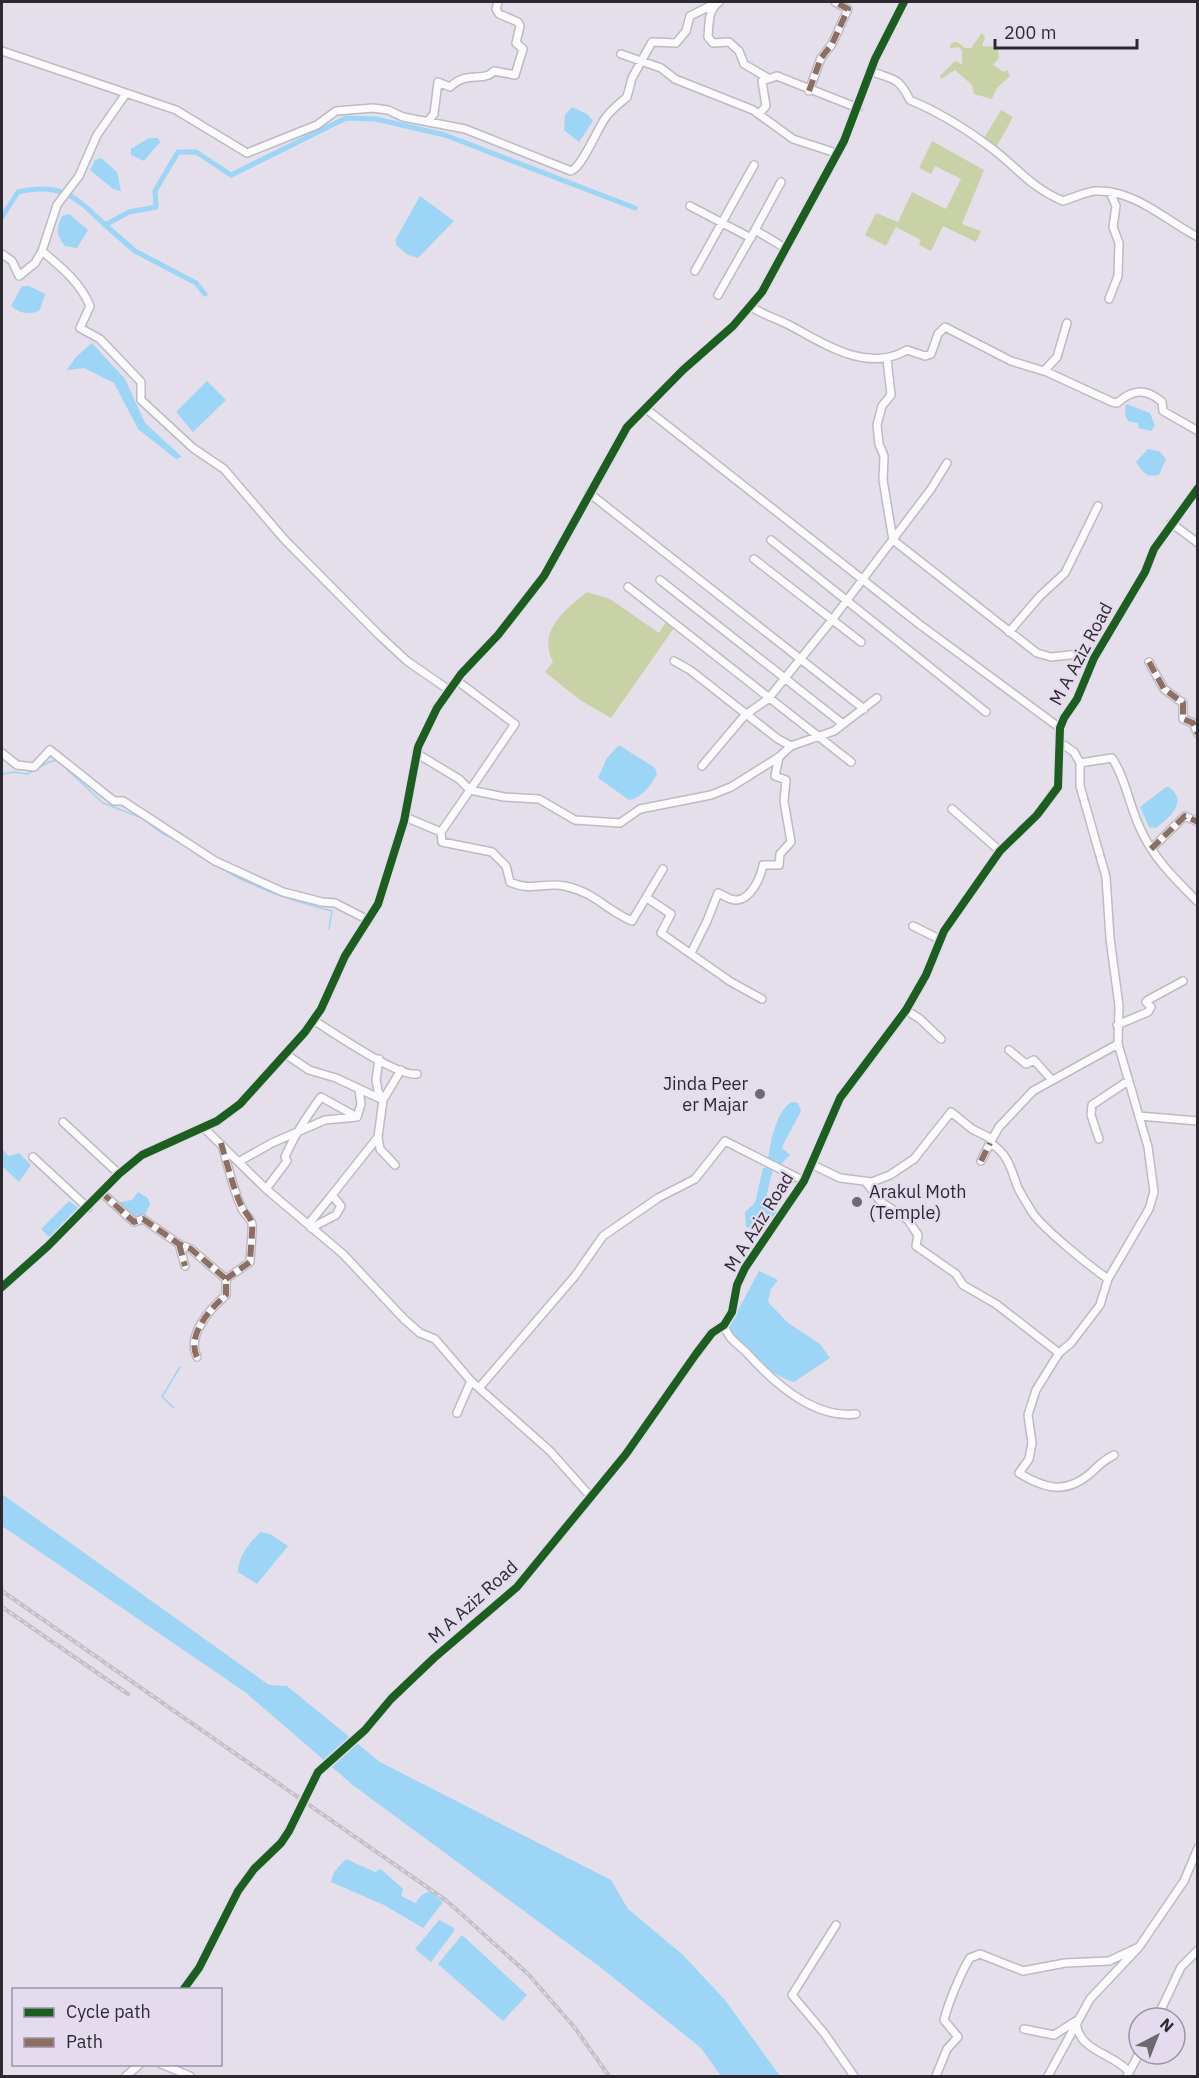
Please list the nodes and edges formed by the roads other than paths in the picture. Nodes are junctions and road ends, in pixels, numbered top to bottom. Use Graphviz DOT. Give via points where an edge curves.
graph roads {
  1 [pos="498,2"];
  2 [pos="835,2"];
  3 [pos="904,2"];
  4 [pos="716,3"];
  5 [pos="2,51"];
  6 [pos="621,54"];
  7 [pos="642,60"];
  8 [pos="871,71"];
  9 [pos="768,78"];
  10 [pos="809,91"];
  11 [pos="125,95"];
  12 [pos="858,108"];
  13 [pos="759,114"];
  14 [pos="428,121"];
  15 [pos="836,153"];
  16 [pos="754,165"];
  17 [pos="781,182"];
  18 [pos="1110,192"];
  19 [pos="690,206"];
  20 [pos="722,223"];
  21 [pos="755,230"];
  22 [pos="1197,237"];
  23 [pos="751,238"];
  24 [pos="785,248"];
  25 [pos="42,251"];
  26 [pos="2,254"];
  27 [pos="695,271"];
  28 [pos="718,295"];
  29 [pos="1109,299"];
  30 [pos="750,306"];
  31 [pos="1067,323"];
  32 [pos="887,359"];
  33 [pos="1044,371"];
  34 [pos="645,408"];
  35 [pos="1197,431"];
  36 [pos="947,463"];
  37 [pos="1197,488"];
  38 [pos="589,493"];
  39 [pos="1098,506"];
  40 [pos="1172,523"];
  41 [pos="771,540"];
  42 [pos="893,540"];
  43 [pos="1197,543"];
  44 [pos="754,560"];
  45 [pos="862,579"];
  46 [pos="660,580"];
  47 [pos="628,587"];
  48 [pos="847,600"];
  49 [pos="832,620"];
  50 [pos="1010,632"];
  51 [pos="861,642"];
  52 [pos="1098,652"];
  53 [pos="799,658"];
  54 [pos="674,661"];
  55 [pos="1149,662"];
  56 [pos="784,678"];
  57 [pos="456,680"];
  58 [pos="449,690"];
  59 [pos="877,698"];
  60 [pos="768,699"];
  61 [pos="864,709"];
  62 [pos="986,712"];
  63 [pos="746,715"];
  64 [pos="843,724"];
  65 [pos="1060,728"];
  66 [pos="1197,734"];
  67 [pos="818,737"];
  68 [pos="1061,743"];
  69 [pos="791,746"];
  70 [pos="2,753"];
  71 [pos="416,753"];
  72 [pos="779,757"];
  73 [pos="851,762"];
  74 [pos="1080,763"];
  75 [pos="702,766"];
  76 [pos="470,790"];
  77 [pos="952,809"];
  78 [pos="405,817"];
  79 [pos="1197,822"];
  80 [pos="441,832"];
  81 [pos="1151,849"];
  82 [pos="1000,852"];
  83 [pos="663,869"];
  84 [pos="647,898"];
  85 [pos="1197,902"];
  86 [pos="368,920"];
  87 [pos="913,926"];
  88 [pos="939,939"];
  89 [pos="691,953"];
  90 [pos="1183,981"];
  91 [pos="762,999"];
  92 [pos="906,1010"];
  93 [pos="313,1020"];
  94 [pos="1117,1025"];
  95 [pos="941,1039"];
  96 [pos="1118,1044"];
  97 [pos="1009,1050"];
  98 [pos="287,1056"];
  99 [pos="379,1059"];
  100 [pos="401,1070"];
  101 [pos="417,1074"];
  102 [pos="1051,1078"];
  103 [pos="1128,1081"];
  104 [pos="359,1090"];
  105 [pos="383,1100"];
  106 [pos="1140,1116"];
  107 [pos="357,1117"];
  108 [pos="63,1122"];
  109 [pos="1197,1122"];
  110 [pos="204,1128"];
  111 [pos="300,1132"];
  112 [pos="378,1137"];
  113 [pos="1099,1139"];
  114 [pos="991,1141"];
  115 [pos="221,1143"];
  116 [pos="33,1157"];
  117 [pos="240,1161"];
  118 [pos="981,1161"];
  119 [pos="811,1164"];
  120 [pos="395,1165"];
  121 [pos="120,1174"];
  122 [pos="804,1181"];
  123 [pos="864,1181"];
  124 [pos="266,1189"];
  125 [pos="101,1192"];
  126 [pos="332,1196"];
  127 [pos="88,1208"];
  128 [pos="311,1228"];
  129 [pos="179,1244"];
  130 [pos="184,1266"];
  131 [pos="226,1279"];
  132 [pos="1108,1279"];
  133 [pos="2,1287"];
  134 [pos="724,1325"];
  135 [pos="1059,1353"];
  136 [pos="197,1357"];
  137 [pos="471,1381"];
  138 [pos="479,1388"];
  139 [pos="457,1413"];
  140 [pos="856,1414"];
  141 [pos="1114,1455"];
  142 [pos="591,1497"];
  143 [pos="1197,1848"];
  144 [pos="836,1925"];
  145 [pos="1139,1947"];
  146 [pos="1197,1950"];
  147 [pos="184,1988"];
  148 [pos="1163,2006"];
  149 [pos="1076,2021"];
  150 [pos="1024,2029"];
  151 [pos="138,2066"];
  152 [pos="166,2066"];
  153 [pos="1128,2074"];
  154 [pos="126,2076"];
  155 [pos="190,2076"];
  156 [pos="854,2076"];
  157 [pos="936,2076"];
  158 [pos="1048,2076"];
  1 -- 14 [label="street" via="498,14 520,26 516,43 523,48 514,75 494,71 484,77 464,77 450,87 438,82 434,114"];
  2 -- 10 [label="street" via="848,9 821,58"];
  3 -- 8 [label="street"];
  4 -- 7 [label="street" via="690,15 686,32 676,43 652,42"];
  4 -- 9 [label="street" via="708,37 713,43 729,42 739,51 744,64"];
  5 -- 11 [label="street"];
  6 -- 7 [label="street"];
  7 -- 13 [label="street" via="675,79"];
  7 -- 14 [label="street" via="627,97 606,118 580,164 571,171 465,129"];
  8 -- 12 [label="street"];
  8 -- 18 [label="street" via="888,75 902,86 910,100 938,112 990,147 1040,192 1063,201 1093,191"];
  9 -- 10 [label="street" via="777,76"];
  9 -- 13 [label="street" via="762,81 766,106"];
  10 -- 12 [label="street"];
  11 -- 14 [label="street" via="176,110 247,153 316,125 345,108 388,110"];
  11 -- 25 [label="street" via="97,135 80,176 57,206"];
  12 -- 15 [label="street"];
  13 -- 15 [label="street" via="793,139"];
  15 -- 24 [label="street"];
  16 -- 20 [label="street"];
  17 -- 21 [label="street"];
  18 -- 22 [label="street" via="1145,204"];
  18 -- 29 [label="street" via="1116,206 1113,227 1119,243 1118,276"];
  19 -- 20 [label="street"];
  20 -- 23 [label="street"];
  20 -- 27 [label="street"];
  21 -- 23 [label="street"];
  21 -- 24 [label="street"];
  23 -- 28 [label="street"];
  24 -- 30 [label="street" via="762,292"];
  25 -- 26 [label="street" via="19,276 12,261"];
  25 -- 58 [label="street" via="84,293 90,306 80,328 100,339 141,382 141,400 185,441 224,469 284,539 379,635 407,661"];
  30 -- 32 [label="street" via="852,356"];
  30 -- 34 [label="street"];
  31 -- 33 [label="street" via="1057,357"];
  32 -- 33 [label="street" via="907,350 931,354 945,327 1011,361"];
  32 -- 42 [label="street" via="891,395 882,406 877,425"];
  33 -- 35 [label="street" via="1117,403 1141,390 1154,395 1162,402 1163,411"];
  34 -- 38 [label="street" via="627,427"];
  34 -- 45 [label="street"];
  36 -- 42 [label="street"];
  37 -- 40 [label="street, M A Aziz Road"];
  38 -- 53 [label="street"];
  38 -- 57 [label="street" via="544,576"];
  39 -- 50 [label="street" via="1065,573"];
  40 -- 43 [label="street"];
  40 -- 52 [label="street, M A Aziz Road"];
  41 -- 48 [label="street"];
  42 -- 45 [label="street"];
  42 -- 50 [label="street"];
  44 -- 49 [label="street"];
  45 -- 48 [label="street"];
  45 -- 65 [label="street"];
  46 -- 56 [label="street"];
  47 -- 60 [label="street"];
  48 -- 49 [label="street"];
  48 -- 62 [label="street"];
  49 -- 51 [label="street"];
  49 -- 53 [label="street"];
  50 -- 52 [label="street" via="1037,653 1051,657"];
  52 -- 65 [label="street, M A Aziz Road"];
  53 -- 56 [label="street"];
  53 -- 61 [label="street"];
  54 -- 63 [label="street"];
  55 -- 66 [label="street" via="1164,690 1183,703 1183,719 1193,723"];
  56 -- 60 [label="street"];
  56 -- 64 [label="street"];
  57 -- 58 [label="street"];
  57 -- 76 [label="street" via="515,724"];
  58 -- 71 [label="street"];
  59 -- 61 [label="street"];
  60 -- 63 [label="street"];
  60 -- 67 [label="street"];
  61 -- 64 [label="street"];
  63 -- 69 [label="street"];
  63 -- 75 [label="street"];
  64 -- 67 [label="street"];
  65 -- 68 [label="street, M A Aziz Road"];
  67 -- 69 [label="street"];
  67 -- 73 [label="street"];
  68 -- 74 [label="street" via="1074,752"];
  68 -- 82 [label="street, M A Aziz Road" via="1058,787"];
  69 -- 72 [label="street"];
  70 -- 86 [label="street" via="17,765 34,767 50,750 114,801 123,801 147,814 215,861 283,892 335,903"];
  71 -- 76 [label="street" via="459,778"];
  71 -- 78 [label="street"];
  72 -- 76 [label="street" via="719,792 640,809 620,823 575,820 539,799"];
  72 -- 89 [label="street" via="775,776 787,784 784,801 791,842 780,854 778,865 764,865 759,880 741,899 735,901 718,893"];
  74 -- 81 [label="street" via="1112,758"];
  74 -- 94 [label="street" via="1080,786 1106,877 1119,1006"];
  76 -- 80 [label="street"];
  77 -- 82 [label="street"];
  78 -- 80 [label="street"];
  78 -- 86 [label="street" via="385,884"];
  79 -- 81 [label="street" via="1185,816"];
  80 -- 84 [label="street" via="442,842 492,852 506,866 510,882 518,886 531,889 546,884 582,891 632,921"];
  81 -- 85 [label="street"];
  82 -- 88 [label="street, M A Aziz Road"];
  83 -- 84 [label="street"];
  84 -- 89 [label="street" via="671,914 661,933"];
  86 -- 93 [label="street"];
  87 -- 88 [label="street"];
  88 -- 92 [label="street, M A Aziz Road" via="926,975"];
  89 -- 91 [label="street"];
  90 -- 94 [label="street" via="1148,1000 1148,1012"];
  92 -- 95 [label="street"];
  92 -- 119 [label="street, M A Aziz Road" via="840,1098"];
  93 -- 98 [label="street"];
  93 -- 99 [label="street"];
  94 -- 96 [label="street"];
  96 -- 102 [label="street" via="1080,1067"];
  96 -- 103 [label="street"];
  97 -- 102 [label="street" via="1026,1064 1034,1060"];
  98 -- 104 [label="street" via="309,1070"];
  98 -- 110 [label="street" via="240,1104"];
  99 -- 100 [label="street"];
  99 -- 105 [label="street" via="376,1080"];
  100 -- 101 [label="street"];
  100 -- 105 [label="street"];
  102 -- 114 [label="street" via="1013,1110"];
  103 -- 106 [label="street"];
  103 -- 113 [label="street" via="1092,1105 1090,1115"];
  104 -- 105 [label="street"];
  104 -- 107 [label="street" via="361,1104"];
  105 -- 112 [label="street"];
  106 -- 109 [label="street"];
  106 -- 132 [label="street" via="1148,1147 1153,1199"];
  107 -- 111 [label="street" via="325,1120"];
  107 -- 111 [label="street" via="321,1098 302,1123"];
  108 -- 121 [label="street"];
  110 -- 115 [label="street"];
  110 -- 121 [label="street" via="142,1155"];
  111 -- 117 [label="street"];
  111 -- 124 [label="street" via="285,1157 287,1161"];
  112 -- 120 [label="street" via="380,1149"];
  112 -- 126 [label="street"];
  114 -- 118 [label="street"];
  114 -- 123 [label="street" via="951,1112 914,1159 890,1175"];
  114 -- 132 [label="street" via="1007,1159 1032,1212"];
  115 -- 117 [label="street"];
  115 -- 131 [label="street" via="243,1212 252,1220 253,1228 250,1262"];
  116 -- 127 [label="street"];
  117 -- 124 [label="street"];
  119 -- 122 [label="street, M A Aziz Road"];
  119 -- 123 [label="street" via="840,1178"];
  121 -- 125 [label="street"];
  122 -- 134 [label="street, M A Aziz Road" via="745,1268 732,1312"];
  122 -- 138 [label="street" via="725,1141 695,1179 658,1198 603,1236 575,1276"];
  123 -- 135 [label="street" via="881,1202 908,1220 918,1235 916,1246 956,1274 963,1285 996,1304"];
  124 -- 128 [label="street"];
  125 -- 127 [label="street"];
  125 -- 129 [label="street" via="134,1222 143,1219"];
  126 -- 128 [label="street" via="311,1221"];
  126 -- 128 [label="street" via="341,1206 336,1215"];
  127 -- 133 [label="street"];
  128 -- 137 [label="street" via="343,1254 404,1319 420,1333 435,1339"];
  129 -- 130 [label="street"];
  129 -- 131 [label="street" via="191,1249"];
  131 -- 136 [label="street" via="226,1295 210,1308 195,1341"];
  132 -- 135 [label="street" via="1100,1305"];
  134 -- 140 [label="street" via="727,1336 754,1364 803,1400 845,1416"];
  134 -- 142 [label="street, M A Aziz Road" via="712,1333"];
  135 -- 141 [label="street" via="1036,1390 1028,1415 1032,1443 1029,1459 1019,1473 1039,1485 1066,1486"];
  137 -- 138 [label="street"];
  137 -- 139 [label="street"];
  138 -- 142 [label="street" via="550,1451"];
  142 -- 147 [label="street, M A Aziz Road" via="517,1587 434,1658 318,1772 281,1844 254,1869 238,1891 199,1968"];
  143 -- 145 [label="street" via="1184,1881"];
  144 -- 156 [label="street" via="792,1995"];
  145 -- 149 [label="street" via="1090,1999"];
  145 -- 157 [label="street" via="1109,1961 1065,1963 1023,1971 980,1953 970,1958 944,2020 958,2037 947,2049"];
  146 -- 148 [label="street" via="1181,1966"];
  149 -- 150 [label="street" via="1054,2035"];
  149 -- 153 [label="street" via="1077,2033 1085,2044 1121,2063"];
  149 -- 158 [label="street"];
  151 -- 154 [label="street"];
  152 -- 155 [label="street"];
}
